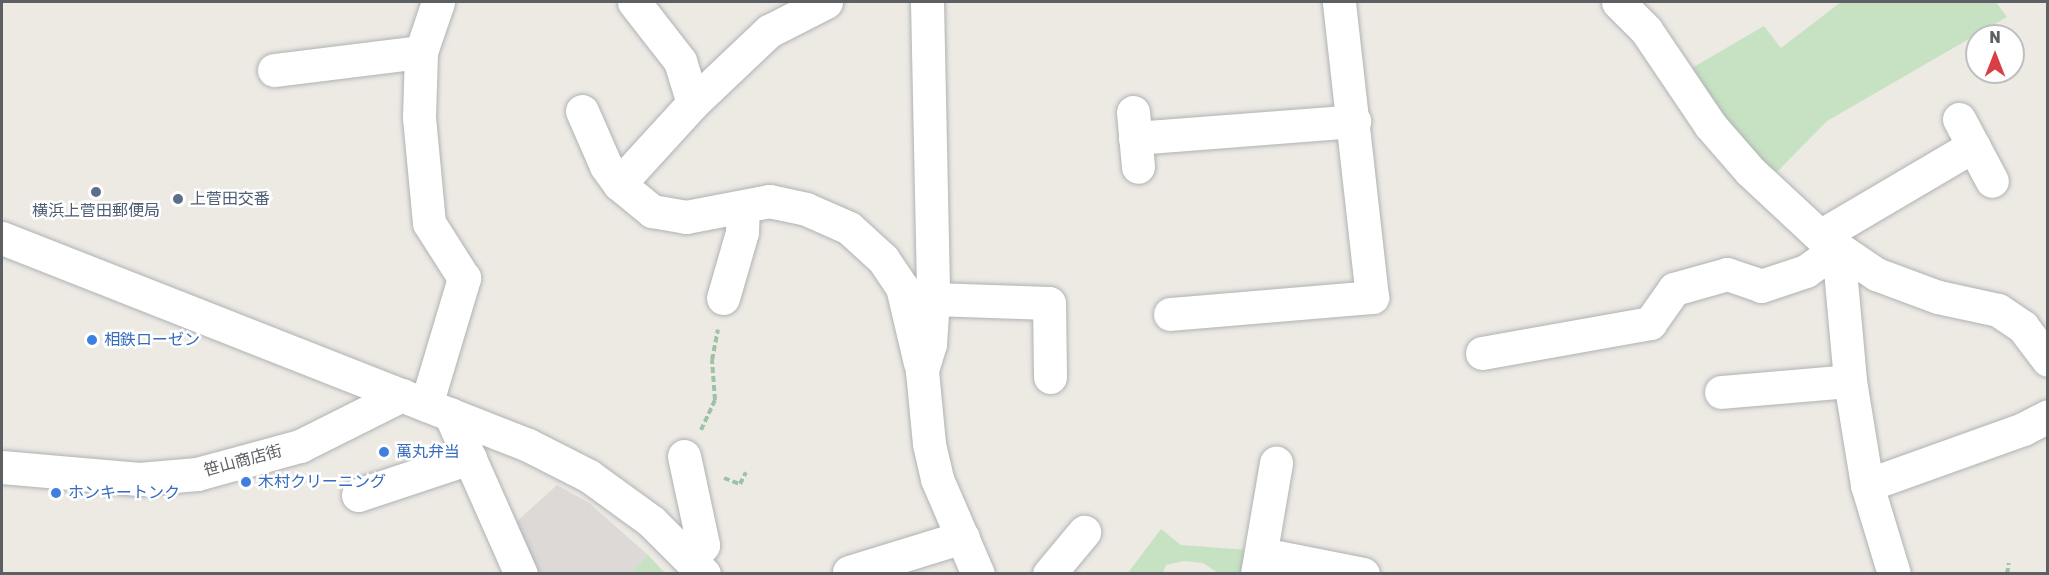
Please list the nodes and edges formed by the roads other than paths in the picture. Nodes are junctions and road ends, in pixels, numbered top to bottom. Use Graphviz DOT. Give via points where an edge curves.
graph roads {
  1 [pos="438,2"];
  2 [pos="634,2"];
  3 [pos="826,2"];
  4 [pos="927,2"];
  5 [pos="1339,2"];
  6 [pos="1618,2"];
  7 [pos="421,52"];
  8 [pos="274,70"];
  9 [pos="693,103"];
  10 [pos="582,111"];
  11 [pos="1354,120"];
  12 [pos="1136,139"];
  13 [pos="1992,180"];
  14 [pos="619,184"];
  15 [pos="743,208"];
  16 [pos="2,238"];
  17 [pos="1829,242"];
  18 [pos="723,298"];
  19 [pos="933,299"];
  20 [pos="1170,314"];
  21 [pos="1482,353"];
  22 [pos="2048,360"];
  23 [pos="922,372"];
  24 [pos="1050,377"];
  25 [pos="1850,381"];
  26 [pos="1721,392"];
  27 [pos="426,405"];
  28 [pos="2048,416"];
  29 [pos="684,456"];
  30 [pos="470,458"];
  31 [pos="1276,463"];
  32 [pos="2,466"];
  33 [pos="1867,485"];
  34 [pos="358,495"];
  35 [pos="1084,532"];
  36 [pos="963,537"];
  37 [pos="1259,564"];
  38 [pos="697,567"];
  39 [pos="849,572"];
  40 [pos="521,573"];
  41 [pos="978,573"];
  42 [pos="1049,573"];
  43 [pos="1363,573"];
  44 [pos="1894,573"];
  1 -- 7 [label="street"];
  2 -- 9 [label="street" via="680,60"];
  3 -- 9 [label="street" via="769,31"];
  4 -- 19 [label="street"];
  5 -- 11 [label="street"];
  6 -- 17 [label="street" via="1646,30 1710,125 1750,171"];
  7 -- 8 [label="street"];
  7 -- 27 [label="street" via="419,117 429,223 464,278"];
  9 -- 14 [label="street"];
  10 -- 14 [label="street" via="606,166"];
  11 -- 12 [label="street"];
  11 -- 20 [label="street" via="1372,297"];
  13 -- 17 [label="street" via="1966,132"];
  14 -- 15 [label="street" via="652,211 686,217"];
  15 -- 18 [label="street" via="742,232"];
  15 -- 23 [label="street" via="769,201 806,209 849,228 883,259 902,287"];
  16 -- 27 [label="street"];
  17 -- 21 [label="street" via="1806,271 1761,286 1727,274 1674,290 1650,322"];
  17 -- 22 [label="street" via="1876,274 1938,297 1998,310 2023,327"];
  17 -- 25 [label="street"];
  19 -- 23 [label="street" via="930,344"];
  19 -- 24 [label="street" via="1049,303"];
  23 -- 36 [label="street" via="929,444 937,479"];
  25 -- 26 [label="street"];
  25 -- 33 [label="street"];
  27 -- 30 [label="street"];
  27 -- 32 [label="street, 笹山商店街" via="197,474 139,479"];
  27 -- 38 [label="street" via="528,445 590,476 651,521"];
  28 -- 33 [label="street" via="2023,429"];
  29 -- 38 [label="street" via="703,545"];
  30 -- 34 [label="street"];
  30 -- 40 [label="street"];
  31 -- 37 [label="street"];
  33 -- 44 [label="street"];
  35 -- 42 [label="street"];
  36 -- 39 [label="street"];
  36 -- 41 [label="street"];
  37 -- 43 [label="street"];
}
